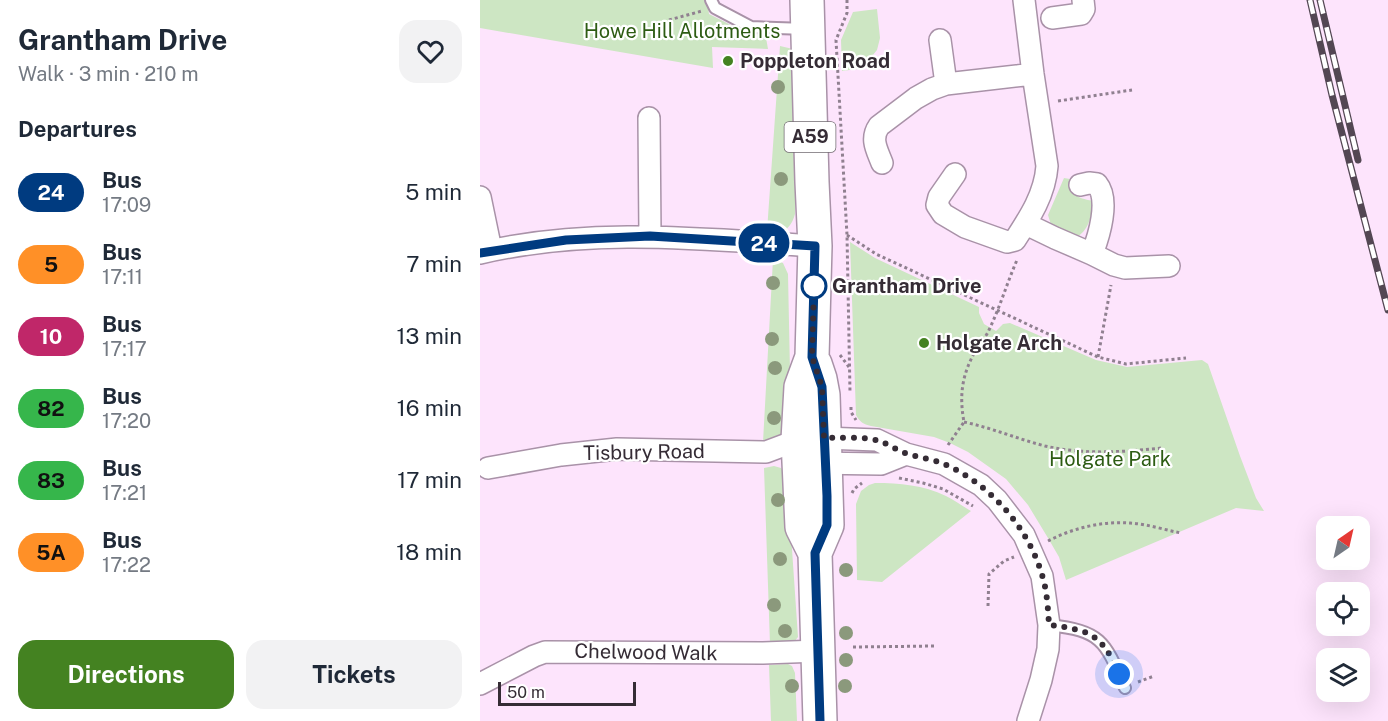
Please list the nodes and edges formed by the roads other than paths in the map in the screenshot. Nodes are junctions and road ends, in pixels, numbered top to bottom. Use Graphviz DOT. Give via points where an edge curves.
graph roads {
  1 [pos="1024,0"];
  2 [pos="1083,0"];
  3 [pos="713,4"];
  4 [pos="810,8"];
  5 [pos="1053,18"];
  6 [pos="940,40"];
  7 [pos="1033,74"];
  8 [pos="946,84"];
  9 [pos="649,118"];
  10 [pos="882,164"];
  11 [pos="956,174"];
  12 [pos="1080,185"];
  13 [pos="480,197"];
  14 [pos="1021,232"];
  15 [pos="650,236"];
  16 [pos="815,246"];
  17 [pos="486,251"];
  18 [pos="1092,254"];
  19 [pos="1169,266"];
  20 [pos="812,451"];
  21 [pos="488,468"];
  22 [pos="1049,625"];
  23 [pos="819,651"];
  24 [pos="480,684"];
  25 [pos="1125,688"];
  26 [pos="820,721"];
  27 [pos="1028,721"];
  1 -- 7 [label="street"];
  2 -- 5 [label="street" via="1081,14"];
  3 -- 4 [label="lane" via="751,27"];
  4 -- 16 [label="main road, A59"];
  6 -- 8 [label="street"];
  7 -- 8 [label="street"];
  7 -- 14 [label="street" via="1047,178"];
  8 -- 10 [label="street" via="916,98 879,126 874,141"];
  9 -- 15 [label="street"];
  11 -- 14 [label="street" via="939,197 943,214 1006,242"];
  12 -- 18 [label="street" via="1097,184 1103,198 1102,222"];
  13 -- 17 [label="street"];
  14 -- 18 [label="street" via="1054,238"];
  15 -- 16 [label="street"];
  15 -- 17 [label="street" via="566,240"];
  16 -- 20 [label="main road, A59" via="812,357 822,387"];
  18 -- 19 [label="street" via="1125,268"];
  20 -- 21 [label="street, Tisbury Road" via="617,449 561,454"];
  20 -- 22 [label="street" via="877,440 906,454 944,464 981,485 998,500 1024,535 1042,576"];
  20 -- 23 [label="main road, A59" via="827,525 815,553"];
  22 -- 25 [label="lane" via="1075,628 1104,644"];
  22 -- 27 [label="street" via="1048,649"];
  23 -- 24 [label="street, Chelwood Walk" via="545,652"];
  23 -- 26 [label="main road, A59"];
}
